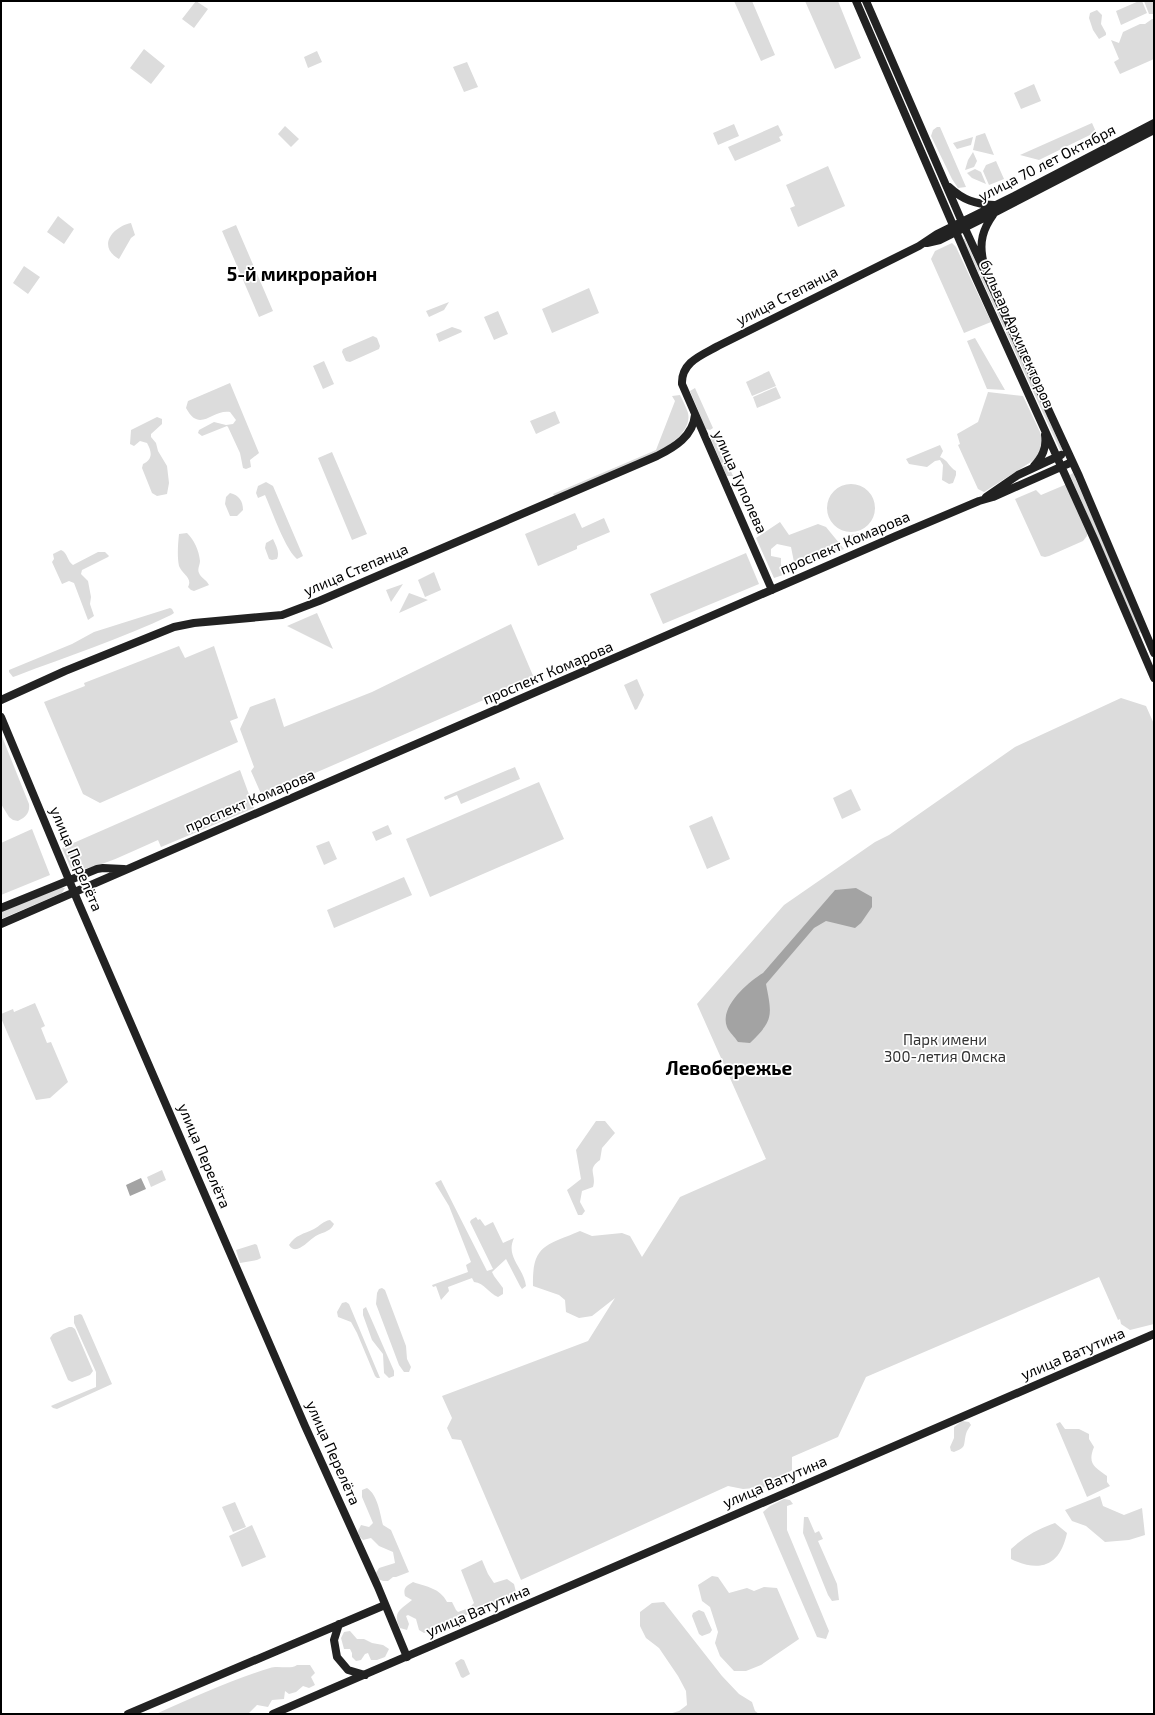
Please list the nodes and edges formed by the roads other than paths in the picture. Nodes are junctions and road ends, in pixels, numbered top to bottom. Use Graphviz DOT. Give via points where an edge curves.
graph roads {
  1 [pos="856,1"];
  2 [pos="866,1"];
  3 [pos="1154,123"];
  4 [pos="1154,130"];
  5 [pos="946,184"];
  6 [pos="995,209"];
  7 [pos="964,225"];
  8 [pos="954,229"];
  9 [pos="986,272"];
  10 [pos="682,384"];
  11 [pos="695,414"];
  12 [pos="1043,425"];
  13 [pos="1068,452"];
  14 [pos="1057,457"];
  15 [pos="1072,462"];
  16 [pos="1062,466"];
  17 [pos="1032,468"];
  18 [pos="980,501"];
  19 [pos="772,590"];
  20 [pos="1154,653"];
  21 [pos="1154,678"];
  22 [pos="1,700"];
  23 [pos="1,717"];
  24 [pos="127,870"];
  25 [pos="69,880"];
  26 [pos="74,893"];
  27 [pos="1,908"];
  28 [pos="1,924"];
  29 [pos="1154,1334"];
  30 [pos="385,1605"];
  31 [pos="340,1624"];
  32 [pos="407,1657"];
  33 [pos="364,1675"];
  34 [pos="128,1714"];
  35 [pos="273,1714"];
  1 -- 8 [label="main road, бульвар Архитекторов"];
  2 -- 5 [label="main road, бульвар Архитекторов"];
  3 -- 6 [label="main road, улица 70 лет Октября"];
  4 -- 6 [label="main road, улица 70 лет Октября"];
  5 -- 6 [label="main road" via="966,200"];
  5 -- 7 [label="main road, бульвар Архитекторов"];
  6 -- 7 [label="main road, улица 70 лет Октября"];
  6 -- 9 [label="main road" via="984,231 981,244"];
  7 -- 8 [label="main road, улица 70 лет Октября"];
  7 -- 9 [label="main road, бульвар Архитекторов"];
  8 -- 10 [label="main road, улица Степанца" via="937,234 919,246 698,357 684,369"];
  8 -- 12 [label="main road, бульвар Архитекторов"];
  9 -- 13 [label="main road, бульвар Архитекторов"];
  10 -- 11 [label="main road, улица Туполева"];
  11 -- 19 [label="main road, улица Туполева"];
  11 -- 22 [label="main road, улица Степанца" via="689,433 657,456 319,601 282,615 174,627"];
  12 -- 14 [label="main road, бульвар Архитекторов"];
  12 -- 17 [label="main road" via="1046,445 1041,458"];
  13 -- 14 [label="main road, проспект Комарова"];
  13 -- 15 [label="main road, бульвар Архитекторов"];
  14 -- 16 [label="main road, бульвар Архитекторов"];
  14 -- 17 [label="main road, проспект Комарова"];
  15 -- 16 [label="main road, проспект Комарова"];
  15 -- 20 [label="main road, бульвар Архитекторов"];
  16 -- 18 [label="main road, проспект Комарова"];
  16 -- 21 [label="main road, бульвар Архитекторов"];
  17 -- 18 [label="main road, проспект Комарова"];
  18 -- 19 [label="main road, проспект Комарова"];
  19 -- 24 [label="main road, проспект Комарова"];
  23 -- 25 [label="main road, улица Перелёта"];
  24 -- 25 [label="main road, проспект Комарова" via="103,868"];
  24 -- 26 [label="main road, проспект Комарова"];
  25 -- 26 [label="main road, улица Перелёта"];
  25 -- 27 [label="main road, проспект Комарова"];
  26 -- 28 [label="main road, проспект Комарова"];
  26 -- 30 [label="main road, улица Перелёта"];
  29 -- 32 [label="main road, улица Ватутина"];
  30 -- 31 [label="main road"];
  30 -- 32 [label="main road"];
  31 -- 33 [label="main road" via="334,1640 337,1657 348,1670"];
  31 -- 34 [label="main road"];
  32 -- 33 [label="main road, улица Ватутина"];
  33 -- 35 [label="main road, улица Ватутина"];
}
